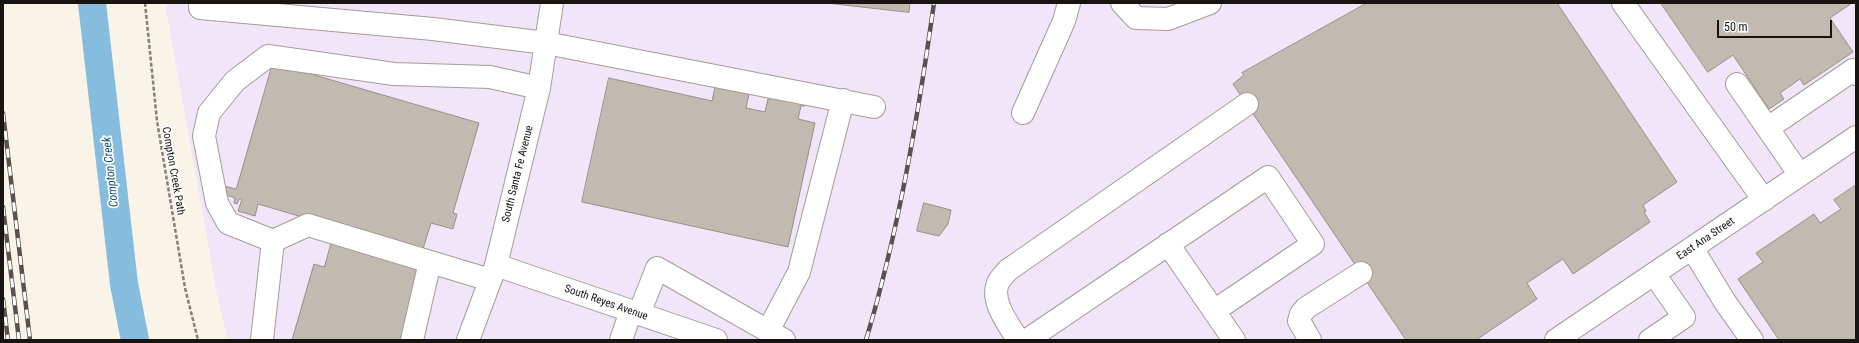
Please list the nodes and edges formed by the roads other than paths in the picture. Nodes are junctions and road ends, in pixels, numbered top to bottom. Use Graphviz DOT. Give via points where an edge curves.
graph roads {
  1 [pos="200,3"];
  2 [pos="552,3"];
  3 [pos="1069,3"];
  4 [pos="1122,3"];
  5 [pos="1210,3"];
  6 [pos="1623,3"];
  7 [pos="546,43"];
  8 [pos="1856,74"];
  9 [pos="1737,84"];
  10 [pos="538,88"];
  11 [pos="843,100"];
  12 [pos="1247,104"];
  13 [pos="874,106"];
  14 [pos="1023,113"];
  15 [pos="1768,128"];
  16 [pos="1856,137"];
  17 [pos="1800,175"];
  18 [pos="1764,200"];
  19 [pos="274,241"];
  20 [pos="1168,244"];
  21 [pos="1692,248"];
  22 [pos="430,262"];
  23 [pos="493,273"];
  24 [pos="1360,273"];
  25 [pos="1654,274"];
  26 [pos="1214,311"];
  27 [pos="635,312"];
  28 [pos="776,335"];
  29 [pos="1561,339"];
  30 [pos="262,340"];
  31 [pos="412,340"];
  32 [pos="468,340"];
  33 [pos="621,340"];
  34 [pos="716,340"];
  35 [pos="1018,340"];
  36 [pos="1027,340"];
  37 [pos="1234,340"];
  38 [pos="1310,340"];
  39 [pos="1650,340"];
  40 [pos="1752,340"];
  1 -- 7 [label="street" via="200,8 433,29"];
  2 -- 7 [label="street, South Santa Fe Avenue"];
  3 -- 14 [label="street" via="1064,21"];
  4 -- 5 [label="street" via="1136,18 1168,19"];
  6 -- 18 [label="street"];
  7 -- 10 [label="street, South Santa Fe Avenue"];
  7 -- 11 [label="street"];
  8 -- 15 [label="street" via="1853,70"];
  9 -- 15 [label="street"];
  10 -- 19 [label="street" via="490,77 394,74 268,56 235,81 209,113 204,136 216,203 228,223"];
  10 -- 23 [label="street, South Santa Fe Avenue"];
  11 -- 13 [label="street"];
  11 -- 28 [label="street" via="799,272"];
  12 -- 35 [label="street" via="1008,270 998,283 997,301 1002,315"];
  15 -- 17 [label="street"];
  16 -- 17 [label="street, East Ana Street"];
  17 -- 18 [label="street, East Ana Street"];
  18 -- 21 [label="street, East Ana Street"];
  19 -- 22 [label="street, South Reyes Avenue" via="308,225"];
  19 -- 30 [label="street"];
  20 -- 26 [label="street"];
  20 -- 26 [label="street" via="1268,177 1313,244"];
  20 -- 36 [label="street"];
  21 -- 25 [label="street, East Ana Street"];
  21 -- 40 [label="street"];
  22 -- 23 [label="street, South Reyes Avenue"];
  22 -- 31 [label="street"];
  23 -- 27 [label="street, South Reyes Avenue"];
  23 -- 32 [label="street, South Santa Fe Avenue"];
  24 -- 38 [label="street" via="1306,308 1301,314 1299,321"];
  25 -- 29 [label="street, East Ana Street"];
  25 -- 39 [label="street" via="1684,317"];
  26 -- 37 [label="street"];
  27 -- 28 [label="street" via="657,268"];
  27 -- 33 [label="street"];
  27 -- 34 [label="street, South Reyes Avenue"];
}
